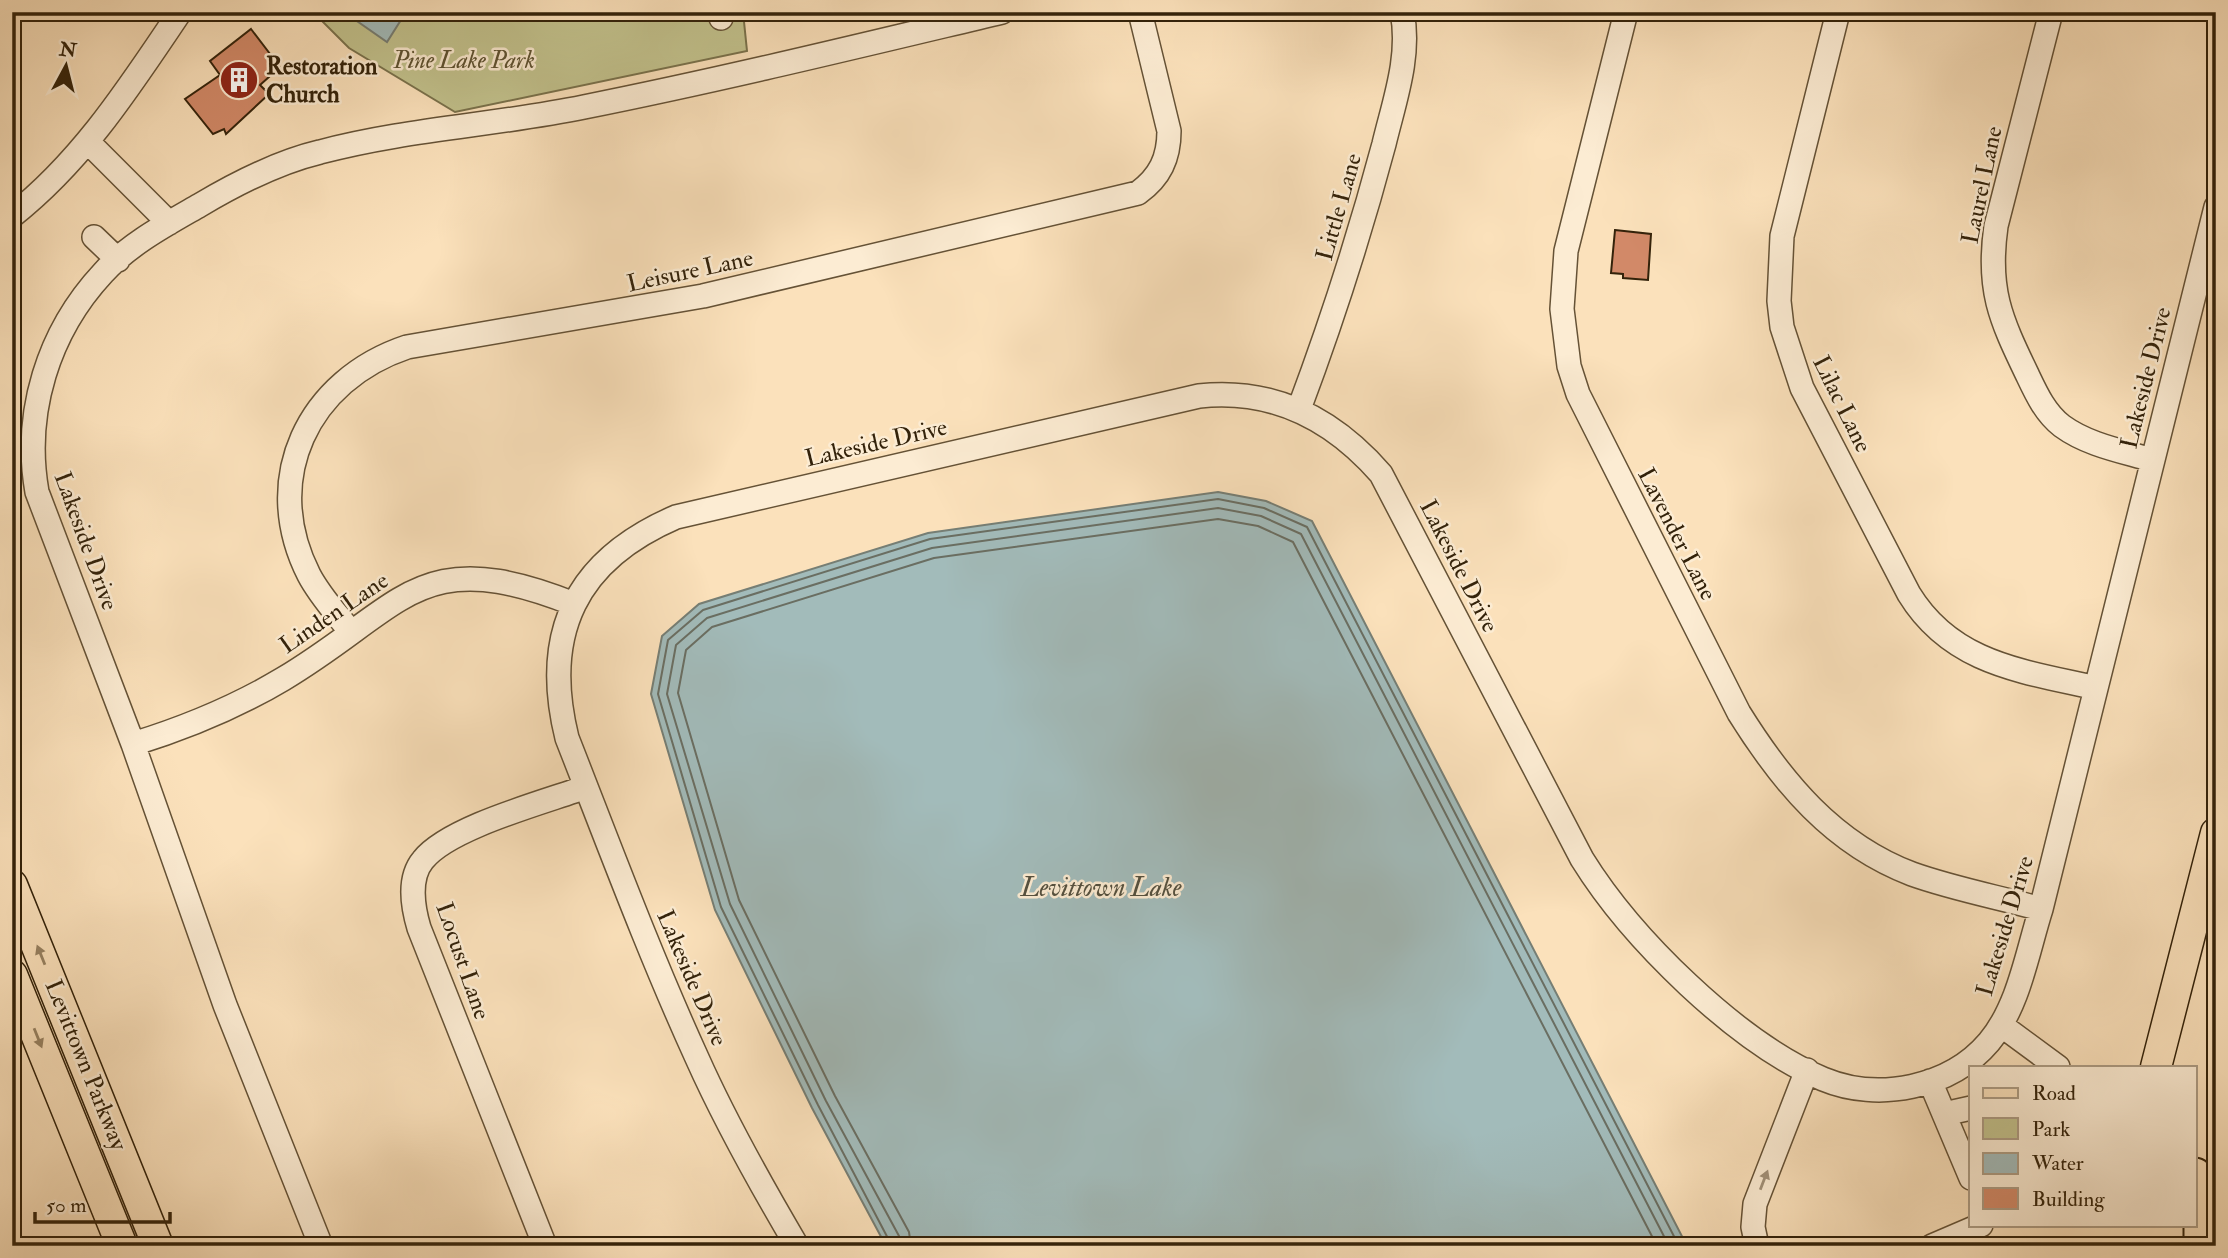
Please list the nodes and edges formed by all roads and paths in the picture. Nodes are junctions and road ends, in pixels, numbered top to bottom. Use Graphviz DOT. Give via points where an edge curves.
graph roads {
  1 [pos="180,12"];
  2 [pos="1002,12"];
  3 [pos="1140,12"];
  4 [pos="1402,12"];
  5 [pos="1626,12"];
  6 [pos="1838,12"];
  7 [pos="2051,12"];
  8 [pos="89,143"];
  9 [pos="2216,207"];
  10 [pos="12,216"];
  11 [pos="169,223"];
  12 [pos="94,237"];
  13 [pos="118,260"];
  14 [pos="1299,409"];
  15 [pos="2152,460"];
  16 [pos="574,604"];
  17 [pos="350,631"];
  18 [pos="2096,688"];
  19 [pos="133,744"];
  20 [pos="586,787"];
  21 [pos="2216,833"];
  22 [pos="12,885"];
  23 [pos="2041,909"];
  24 [pos="12,975"];
  25 [pos="2001,1025"];
  26 [pos="2055,1066"];
  27 [pos="2156,1066"];
  28 [pos="1807,1070"];
  29 [pos="1930,1081"];
  30 [pos="1969,1108"];
  31 [pos="1944,1114"];
  32 [pos="1969,1173"];
  33 [pos="2196,1181"];
  34 [pos="2216,1210"];
  35 [pos="1979,1226"];
  36 [pos="122,1246"];
  37 [pos="158,1246"];
  38 [pos="321,1246"];
  39 [pos="545,1246"];
  40 [pos="797,1246"];
  41 [pos="1757,1246"];
  42 [pos="1932,1246"];
  43 [pos="2203,1246"];
  1 -- 8 [label="street"];
  2 -- 11 [label="street, Lakeside Drive" via="582,108 320,152 260,174"];
  3 -- 17 [label="street, Leisure Lane" via="1169,146 1159,173 1138,192 704,296 407,348 374,360 345,379 314,414 303,435 290,504 309,573"];
  4 -- 14 [label="street, Little Lane" via="1400,80 1356,249"];
  5 -- 23 [label="street, Lavender Lane" via="1562,280 1569,366 1589,421 1740,713 1768,758 1806,804 1856,845 1887,863"];
  6 -- 18 [label="street, Lilac Lane" via="1782,236 1779,301 1793,365 1909,594 1934,626 1966,651 1994,664"];
  7 -- 15 [label="street, Laurel Lane" via="1996,226 1993,261 2001,321 2050,415 2082,439"];
  8 -- 10 [label="street"];
  8 -- 11 [label="street"];
  9 -- 15 [label="street, Lakeside Drive"];
  11 -- 13 [label="street, Lakeside Drive"];
  12 -- 13 [label="street"];
  13 -- 19 [label="street, Lakeside Drive" via="83,298 51,356 36,398 31,461 56,549"];
  14 -- 16 [label="street, Lakeside Drive" via="1241,394 1199,396 676,517 653,526 613,553 595,570"];
  14 -- 28 [label="street, Lakeside Drive" via="1363,454 1395,497 1582,859 1619,914 1703,997"];
  15 -- 18 [label="street, Lakeside Drive"];
  16 -- 17 [label="street, Linden Lane" via="512,583 468,577 397,598"];
  16 -- 20 [label="street, Lakeside Drive" via="561,642 557,679 567,738"];
  17 -- 19 [label="street, Linden Lane" via="250,698"];
  18 -- 23 [label="street, Lakeside Drive"];
  19 -- 38 [label="street, Lakeside Drive" via="225,1004"];
  20 -- 39 [label="street, Locust Lane" via="484,823 439,846 418,868 413,889 415,916 428,954"];
  20 -- 40 [label="street, Lakeside Drive" via="697,1060"];
  21 -- 27 [label="main road"];
  37 -- 22 [label="main road, Levittown Parkway, one-way"];
  23 -- 25 [label="street, Lakeside Drive"];
  24 -- 36 [label="main road, Levittown Parkway, one-way"];
  25 -- 26 [label="street"];
  25 -- 29 [label="street, Lakeside Drive" via="1968,1061"];
  28 -- 29 [label="street, Lakeside Drive" via="1843,1086 1874,1090"];
  41 -- 28 [label="street, one-way" via="1755,1204"];
  29 -- 31 [label="street"];
  30 -- 31 [label="street"];
  31 -- 32 [label="street"];
  33 -- 43 [label="highway"];
  34 -- 43 [label="highway"];
  35 -- 42 [label="street"];
}
